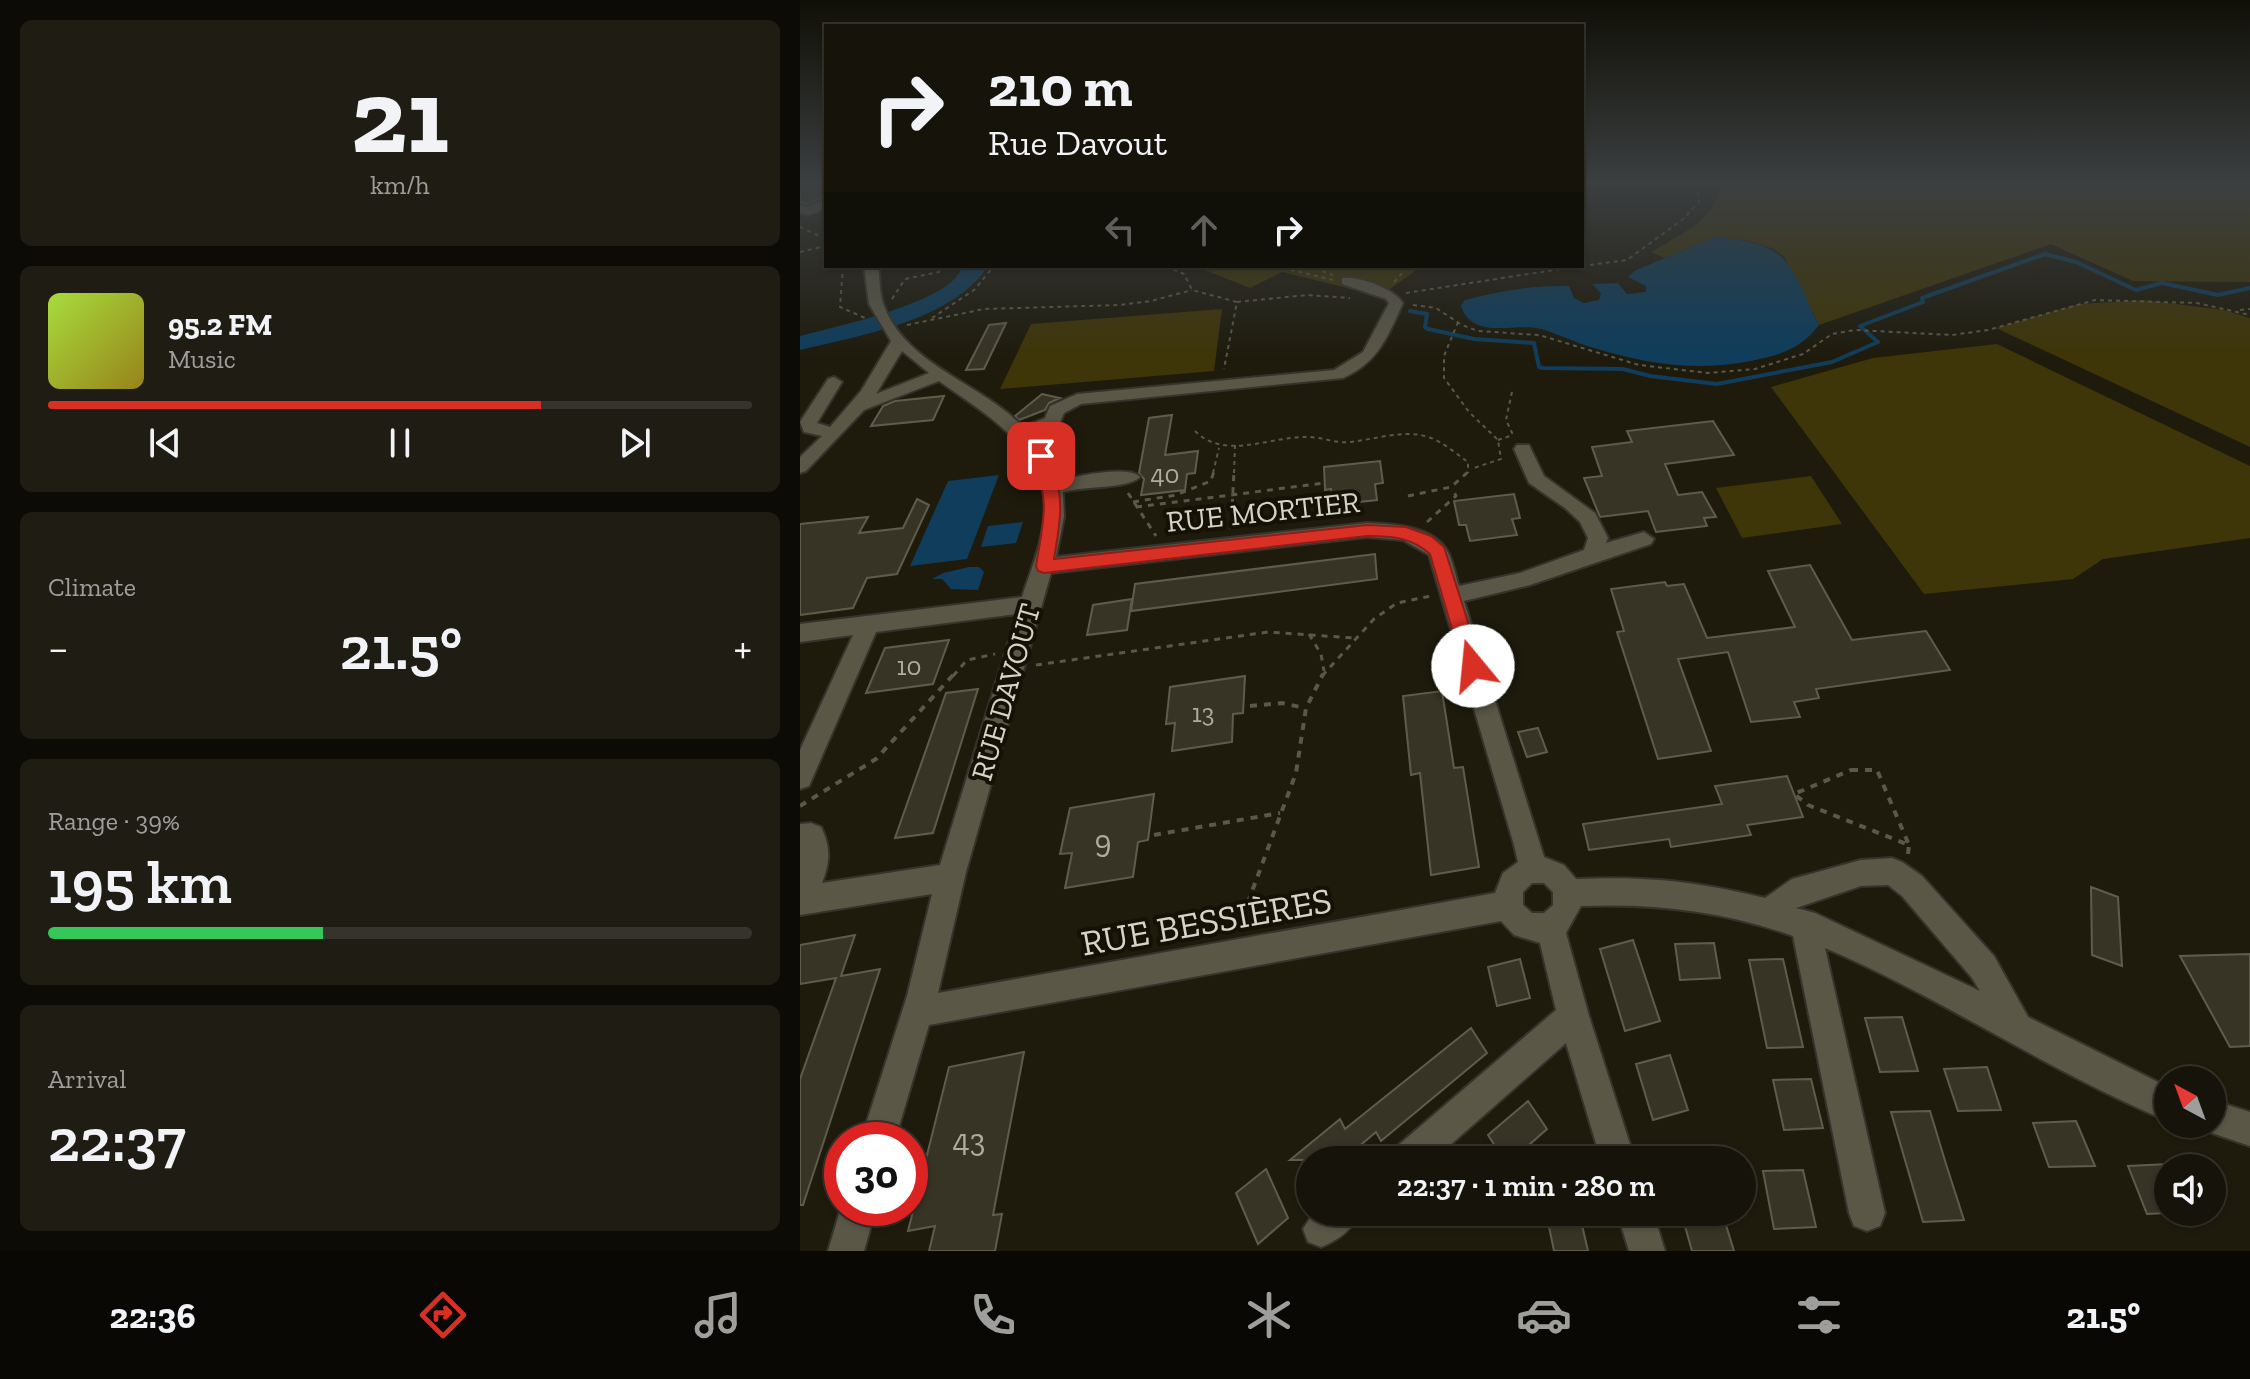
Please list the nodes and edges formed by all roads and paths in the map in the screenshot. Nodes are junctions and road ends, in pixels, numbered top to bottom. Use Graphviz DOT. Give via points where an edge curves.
graph roads {
  1 [pos="1657,239"];
  2 [pos="824,246"];
  3 [pos="800,252"];
  4 [pos="1584,266"];
  5 [pos="843,268"];
  6 [pos="871,268"];
  7 [pos="940,268"];
  8 [pos="993,268"];
  9 [pos="1170,268"];
  10 [pos="1281,268"];
  11 [pos="1312,268"];
  12 [pos="1408,268"];
  13 [pos="1569,268"];
  14 [pos="1342,279"];
  15 [pos="1192,290"];
  16 [pos="1390,297"];
  17 [pos="1237,302"];
  18 [pos="2250,309"];
  19 [pos="2236,310"];
  20 [pos="2250,315"];
  21 [pos="928,320"];
  22 [pos="882,322"];
  23 [pos="1458,322"];
  24 [pos="923,361"];
  25 [pos="941,374"];
  26 [pos="882,376"];
  27 [pos="834,382"];
  28 [pos="1221,385"];
  29 [pos="1512,392"];
  30 [pos="861,407"];
  31 [pos="1195,431"];
  32 [pos="835,433"];
  33 [pos="1023,433"];
  34 [pos="1498,440"];
  35 [pos="1518,442"];
  36 [pos="1235,445"];
  37 [pos="1220,447"];
  38 [pos="800,467"];
  39 [pos="1470,469"];
  40 [pos="1131,477"];
  41 [pos="1325,483"];
  42 [pos="1451,487"];
  43 [pos="1053,489"];
  44 [pos="1233,496"];
  45 [pos="1408,496"];
  46 [pos="1134,504"];
  47 [pos="1412,535"];
  48 [pos="1644,539"];
  49 [pos="1231,545"];
  50 [pos="1167,553"];
  51 [pos="1592,555"];
  52 [pos="1044,566"];
  53 [pos="1451,594"];
  54 [pos="1031,604"];
  55 [pos="868,625"];
  56 [pos="800,633"];
  57 [pos="1309,634"];
  58 [pos="1354,638"];
  59 [pos="1017,658"];
  60 [pos="1324,671"];
  61 [pos="1250,706"];
  62 [pos="1306,708"];
  63 [pos="800,778"];
  64 [pos="800,806"];
  65 [pos="1280,813"];
  66 [pos="1154,835"];
  67 [pos="800,837"];
  68 [pos="1909,845"];
  69 [pos="1533,870"];
  70 [pos="951,877"];
  71 [pos="1906,881"];
  72 [pos="1568,893"];
  73 [pos="801,900"];
  74 [pos="1509,905"];
  75 [pos="1769,913"];
  76 [pos="1805,923"];
  77 [pos="1550,926"];
  78 [pos="1228,957"];
  79 [pos="918,1012"];
  80 [pos="1573,1016"];
  81 [pos="2018,1029"];
  82 [pos="2154,1097"];
  83 [pos="2226,1121"];
  84 [pos="884,1122"];
  85 [pos="2250,1129"];
  86 [pos="1423,1146"];
  87 [pos="1614,1146"];
  88 [pos="1867,1213"];
  89 [pos="853,1226"];
  90 [pos="1639,1226"];
  91 [pos="846,1251"];
  92 [pos="1647,1251"];
  1 -- 4 [label="path" via="1627,260"];
  2 -- 3 [label="path"];
  5 -- 22 [label="path" via="840,307"];
  6 -- 22 [label="street" via="870,291"];
  7 -- 22 [label="path" via="905,279"];
  8 -- 21 [label="path" via="964,299"];
  9 -- 15 [label="path" via="1184,274"];
  10 -- 14 [label="path"];
  11 -- 14 [label="path"];
  12 -- 16 [label="path"];
  13 -- 16 [label="path"];
  14 -- 16 [label="street"];
  15 -- 17 [label="path"];
  15 -- 21 [label="path" via="1151,301 984,309"];
  16 -- 17 [label="path" via="1292,295"];
  16 -- 23 [label="path" via="1436,308"];
  16 -- 28 [label="street" via="1370,357 1359,367 1337,375"];
  17 -- 28 [label="path"];
  18 -- 19 [label="path"];
  19 -- 20 [label="path"];
  19 -- 23 [label="path" via="2197,303 2095,300 1964,334 1832,334 1803,354 1755,369 1708,373 1639,365 1539,335 1478,331"];
  21 -- 22 [label="path"];
  22 -- 24 [label="street, RUE DAVOUT"];
  22 -- 26 [label="street"];
  23 -- 34 [label="path" via="1444,356 1444,378"];
  24 -- 25 [label="street, RUE DAVOUT"];
  24 -- 26 [label="street"];
  25 -- 30 [label="street"];
  25 -- 33 [label="street, RUE DAVOUT"];
  26 -- 30 [label="street"];
  27 -- 32 [label="street" via="808,423 819,432"];
  28 -- 33 [label="street" via="1077,399 1056,410 1053,421"];
  29 -- 35 [label="path" via="1506,420"];
  30 -- 32 [label="street"];
  31 -- 37 [label="path"];
  32 -- 38 [label="street"];
  33 -- 43 [label="street, RUE DAVOUT" via="1041,456"];
  34 -- 35 [label="path"];
  34 -- 39 [label="path" via="1501,459"];
  35 -- 51 [label="street" via="1536,479 1588,518 1598,538"];
  36 -- 37 [label="path"];
  36 -- 39 [label="path" via="1308,437 1346,443 1407,434 1425,436 1468,462"];
  36 -- 44 [label="path"];
  37 -- 46 [label="path" via="1211,481"];
  39 -- 42 [label="path"];
  40 -- 43 [label="street"];
  40 -- 46 [label="path" via="1127,497"];
  41 -- 44 [label="path"];
  42 -- 45 [label="path"];
  42 -- 47 [label="path" via="1456,496"];
  43 -- 52 [label="street, RUE DAVOUT"];
  44 -- 46 [label="path"];
  44 -- 49 [label="path"];
  46 -- 50 [label="path"];
  47 -- 49 [label="street, RUE MORTIER" via="1367,530"];
  47 -- 53 [label="street" via="1438,552"];
  48 -- 51 [label="street"];
  49 -- 50 [label="street, RUE MORTIER"];
  50 -- 52 [label="street, RUE MORTIER"];
  51 -- 53 [label="street" via="1523,580"];
  52 -- 54 [label="street, RUE DAVOUT"];
  53 -- 58 [label="path" via="1397,603"];
  53 -- 69 [label="street"];
  54 -- 55 [label="street"];
  54 -- 59 [label="street, RUE DAVOUT"];
  55 -- 56 [label="street"];
  55 -- 63 [label="street"];
  57 -- 58 [label="path"];
  57 -- 59 [label="path" via="1268,632"];
  57 -- 60 [label="path"];
  58 -- 60 [label="path"];
  59 -- 64 [label="path" via="967,660 876,759"];
  59 -- 70 [label="street, RUE DAVOUT"];
  60 -- 62 [label="path"];
  61 -- 62 [label="path" via="1282,703"];
  62 -- 65 [label="path" via="1296,773"];
  65 -- 66 [label="path"];
  65 -- 78 [label="path"];
  67 -- 73 [label="street" via="811,836 817,853"];
  68 -- 68 [label="path" via="1808,805 1794,794 1851,770 1877,770"];
  68 -- 71 [label="path"];
  69 -- 72 [label="street" via="1558,877"];
  69 -- 74 [label="street" via="1516,878"];
  70 -- 73 [label="street"];
  70 -- 79 [label="street, RUE DAVOUT"];
  71 -- 75 [label="street" via="1892,871 1861,873 1792,893"];
  71 -- 81 [label="street" via="1983,967"];
  72 -- 75 [label="street" via="1602,889 1711,896"];
  72 -- 77 [label="street" via="1565,913"];
  74 -- 77 [label="street" via="1529,927"];
  74 -- 78 [label="street, RUE BESSIÈRES"];
  75 -- 76 [label="street"];
  76 -- 81 [label="street" via="1871,951"];
  76 -- 88 [label="street"];
  77 -- 80 [label="street"];
  78 -- 79 [label="street, RUE BESSIÈRES"];
  79 -- 84 [label="street, RUE DAVOUT"];
  80 -- 86 [label="street"];
  80 -- 87 [label="street"];
  81 -- 82 [label="street"];
  83 -- 85 [label="street"];
  89 -- 91 [label="street"];
  90 -- 92 [label="street"];
}
